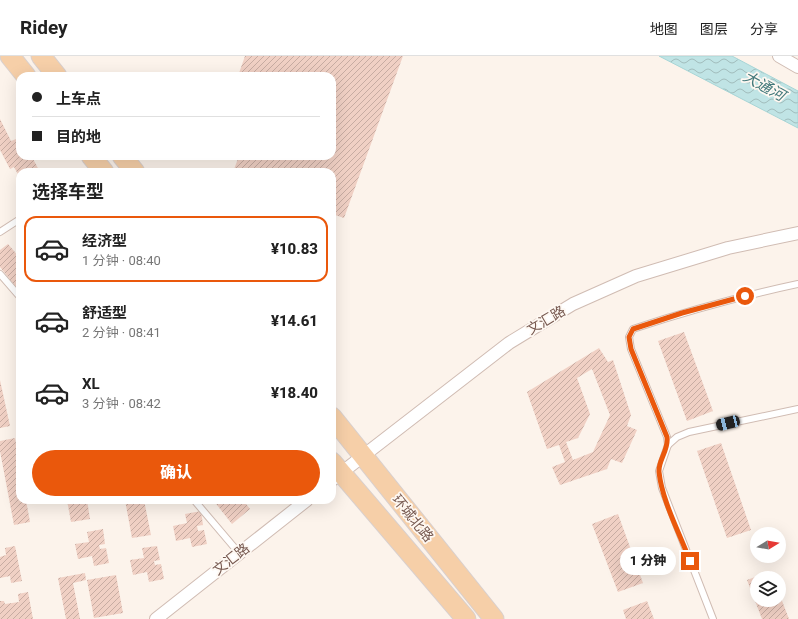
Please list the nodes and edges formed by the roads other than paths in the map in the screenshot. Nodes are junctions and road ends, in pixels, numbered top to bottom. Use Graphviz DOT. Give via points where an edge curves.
graph roads {
  1 [pos="10,56"];
  2 [pos="41,56"];
  3 [pos="779,56"];
  4 [pos="798,66"];
  5 [pos="23,72"];
  6 [pos="54,72"];
  7 [pos="16,222"];
  8 [pos="0,232"];
  9 [pos="798,233"];
  10 [pos="0,274"];
  11 [pos="798,284"];
  12 [pos="16,293"];
  13 [pos="798,409"];
  14 [pos="336,422"];
  15 [pos="668,445"];
  16 [pos="363,456"];
  17 [pos="336,471"];
  18 [pos="336,473"];
  19 [pos="197,504"];
  20 [pos="302,504"];
  21 [pos="239,553"];
  22 [pos="156,619"];
  23 [pos="466,619"];
  24 [pos="494,619"];
  25 [pos="712,619"];
  1 -- 5 [label="main road"];
  2 -- 6 [label="main road"];
  3 -- 4 [label="street"];
  7 -- 8 [label="lane"];
  9 -- 16 [label="street, 文汇路" via="728,248 644,273 573,304 509,343"];
  10 -- 12 [label="lane"];
  11 -- 15 [label="lane" via="730,299 633,329 629,337 631,349"];
  13 -- 15 [label="lane" via="689,432 677,437"];
  14 -- 16 [label="main road, 环城北路"];
  15 -- 25 [label="lane" via="659,470 662,488"];
  16 -- 17 [label="street, 文汇路"];
  16 -- 24 [label="main road, 环城北路"];
  18 -- 23 [label="main road, 环城北路"];
  19 -- 21 [label="lane"];
  20 -- 21 [label="street, 文汇路"];
  21 -- 22 [label="street, 文汇路"];
}
